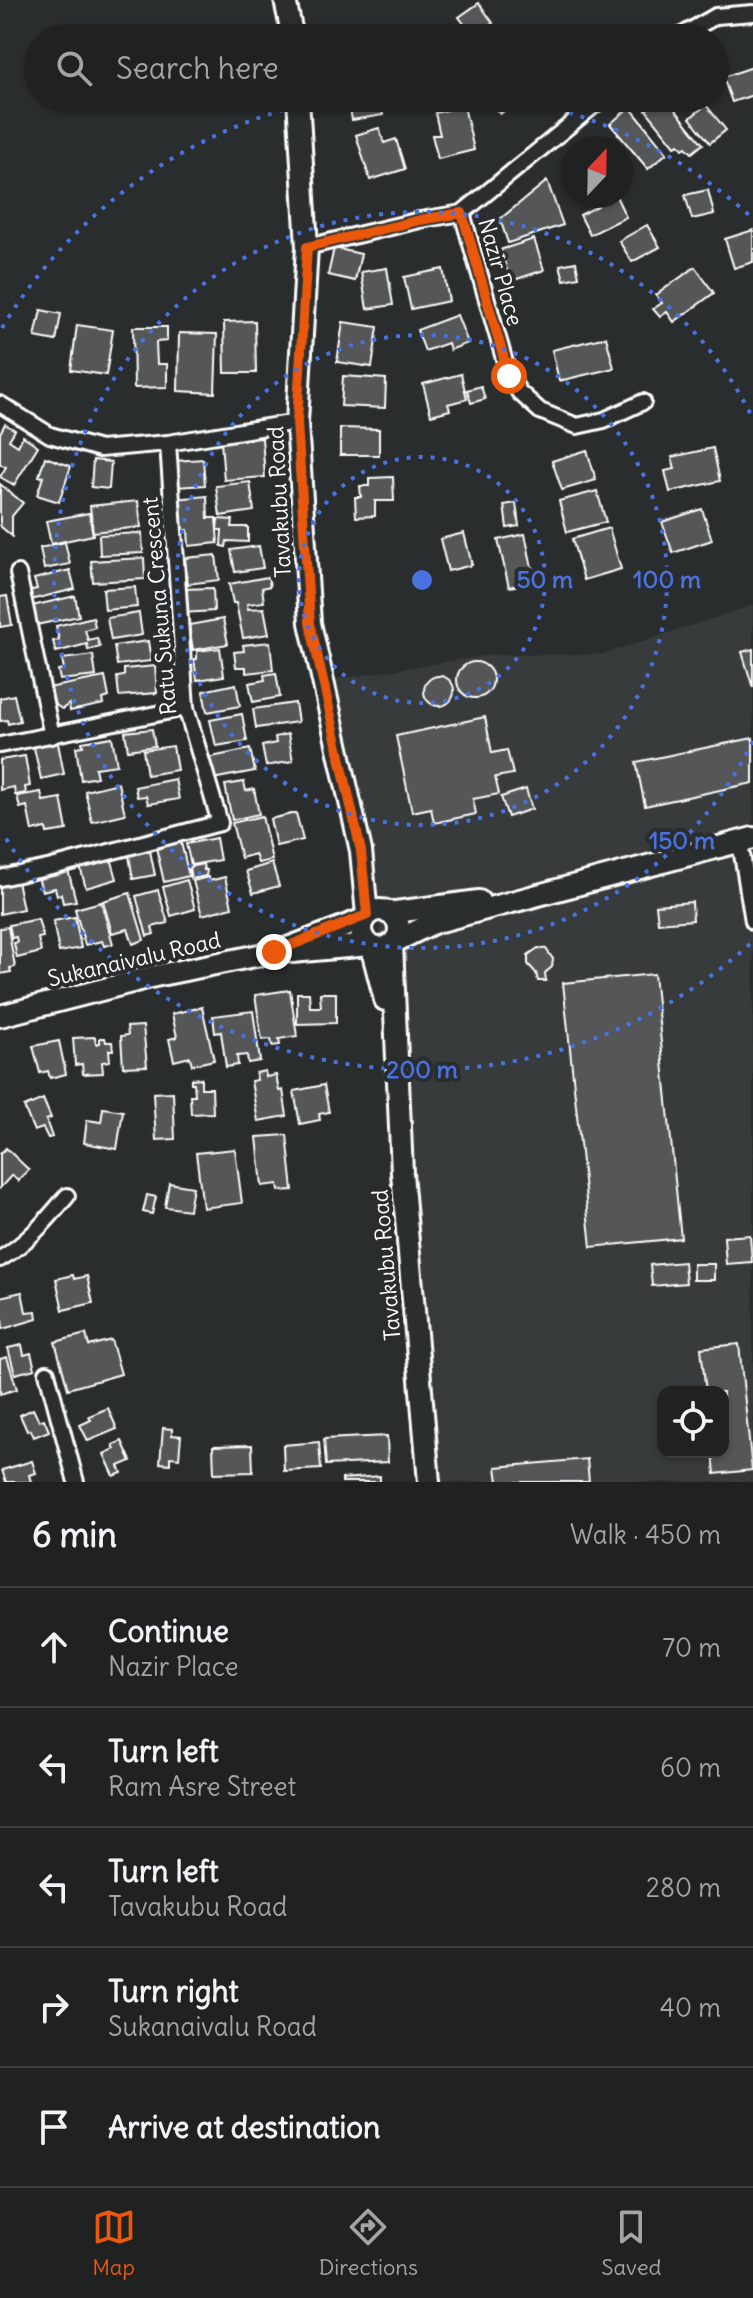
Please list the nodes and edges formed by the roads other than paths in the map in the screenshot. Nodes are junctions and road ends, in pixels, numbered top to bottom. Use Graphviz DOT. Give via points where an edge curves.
graph roads {
  1 [pos="285,0"];
  2 [pos="753,13"];
  3 [pos="290,24"];
  4 [pos="702,24"];
  5 [pos="299,112"];
  6 [pos="586,112"];
  7 [pos="462,213"];
  8 [pos="307,247"];
  9 [pos="643,402"];
  10 [pos="0,404"];
  11 [pos="297,422"];
  12 [pos="168,443"];
  13 [pos="18,573"];
  14 [pos="186,708"];
  15 [pos="52,736"];
  16 [pos="0,745"];
  17 [pos="747,840"];
  18 [pos="0,878"];
  19 [pos="523,898"];
  20 [pos="376,915"];
  21 [pos="753,921"];
  22 [pos="382,944"];
  23 [pos="280,951"];
  24 [pos="0,1016"];
  25 [pos="67,1196"];
  26 [pos="0,1259"];
  27 [pos="47,1373"];
  28 [pos="76,1482"];
  29 [pos="429,1482"];
  1 -- 3 [label="main road"];
  2 -- 4 [label="street" via="716,16"];
  5 -- 8 [label="main road, Tavakubu Road"];
  6 -- 7 [label="street"];
  7 -- 8 [label="street"];
  7 -- 9 [label="street, Nazir Place" via="509,376 519,392 540,411 577,426"];
  8 -- 11 [label="main road, Tavakubu Road"];
  10 -- 12 [label="street" via="50,435 100,449"];
  11 -- 12 [label="street"];
  11 -- 20 [label="main road, Tavakubu Road" via="310,623"];
  12 -- 14 [label="street, Ratu Sukuna Crescent"];
  13 -- 15 [label="street"];
  14 -- 15 [label="street"];
  14 -- 18 [label="street, Ratu Sukuna Crescent" via="220,823"];
  15 -- 16 [label="street"];
  17 -- 19 [label="main road, Sukanaivalu Road"];
  17 -- 21 [label="street"];
  19 -- 20 [label="main road, Sukanaivalu Road"];
  19 -- 22 [label="main road, Sukanaivalu Road" via="433,923"];
  20 -- 22 [label="main road" via="361,933"];
  20 -- 22 [label="main road" via="397,923 399,930"];
  20 -- 23 [label="main road, Sukanaivalu Road"];
  22 -- 23 [label="main road, Sukanaivalu Road"];
  22 -- 29 [label="main road, Tavakubu Road" via="395,1043"];
  23 -- 24 [label="main road, Sukanaivalu Road"];
  25 -- 26 [label="street" via="27,1240"];
  27 -- 28 [label="street"];
}
